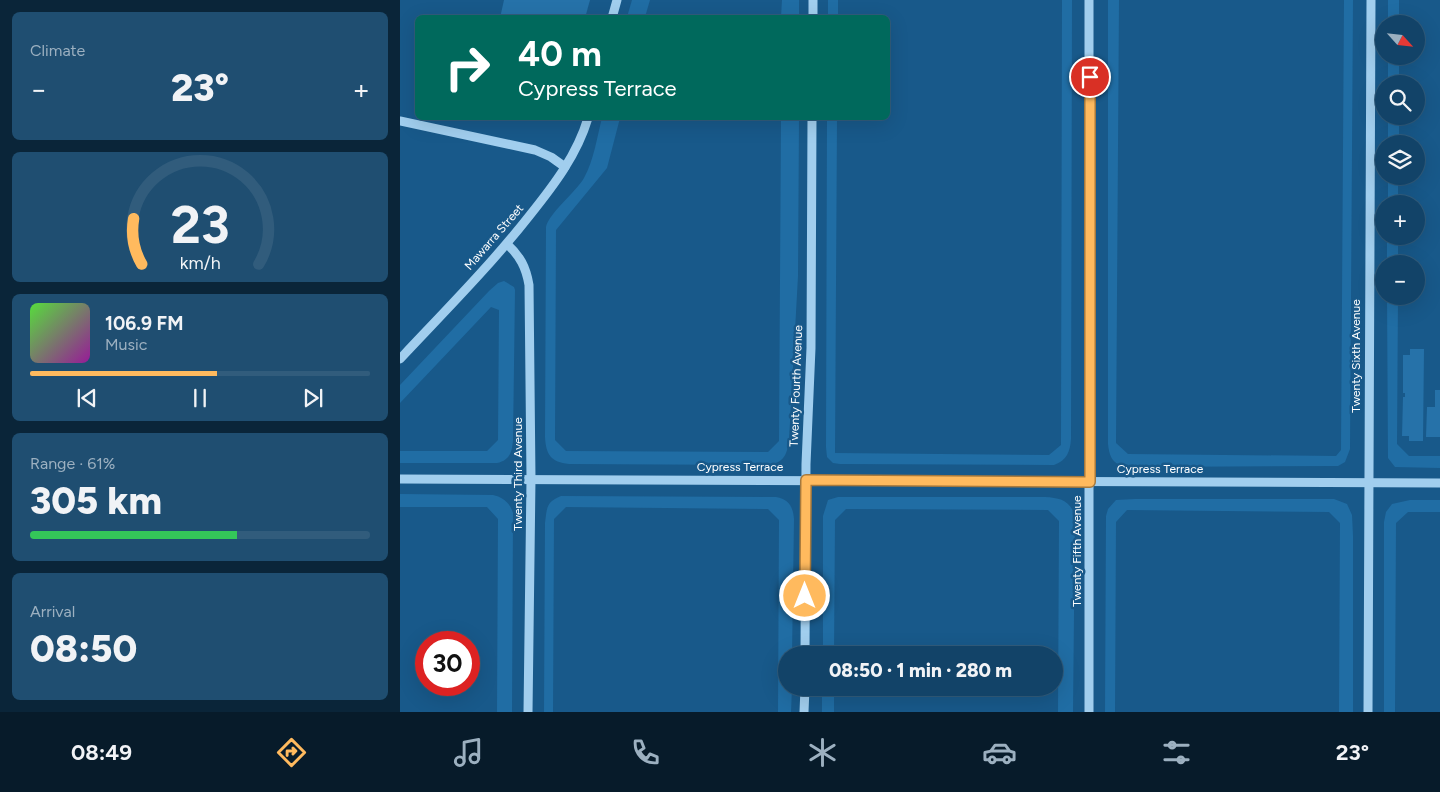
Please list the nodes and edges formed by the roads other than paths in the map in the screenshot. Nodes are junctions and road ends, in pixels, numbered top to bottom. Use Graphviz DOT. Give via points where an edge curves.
graph roads {
  1 [pos="617,0"];
  2 [pos="813,0"];
  3 [pos="1090,0"];
  4 [pos="1371,0"];
  5 [pos="613,15"];
  6 [pos="813,15"];
  7 [pos="587,120"];
  8 [pos="812,120"];
  9 [pos="400,121"];
  10 [pos="565,167"];
  11 [pos="507,244"];
  12 [pos="400,359"];
  13 [pos="400,479"];
  14 [pos="531,479"];
  15 [pos="806,480"];
  16 [pos="1090,482"];
  17 [pos="1369,482"];
  18 [pos="1440,483"];
  19 [pos="805,646"];
  20 [pos="805,696"];
  21 [pos="528,712"];
  22 [pos="804,712"];
  23 [pos="1089,712"];
  24 [pos="1368,712"];
  1 -- 5 [label="street"];
  2 -- 6 [label="street"];
  3 -- 16 [label="street, Twenty Fifth Avenue"];
  4 -- 17 [label="street, Twenty Sixth Avenue"];
  7 -- 10 [label="street, Mawarra Street"];
  8 -- 15 [label="street, Twenty Fourth Avenue" via="811,348"];
  9 -- 10 [label="street" via="535,150"];
  10 -- 11 [label="street, Mawarra Street"];
  11 -- 12 [label="street, Mawarra Street"];
  11 -- 14 [label="street, Twenty Third Avenue" via="524,264 529,285"];
  13 -- 14 [label="street, Cypress Terrace"];
  14 -- 15 [label="street, Cypress Terrace"];
  14 -- 21 [label="street, Twenty Third Avenue"];
  15 -- 16 [label="street, Cypress Terrace"];
  15 -- 19 [label="street, Twenty Fourth Avenue"];
  16 -- 17 [label="street, Cypress Terrace"];
  16 -- 23 [label="street, Twenty Fifth Avenue"];
  17 -- 18 [label="street, Cypress Terrace"];
  17 -- 24 [label="street, Twenty Sixth Avenue"];
  20 -- 22 [label="street"];
}
